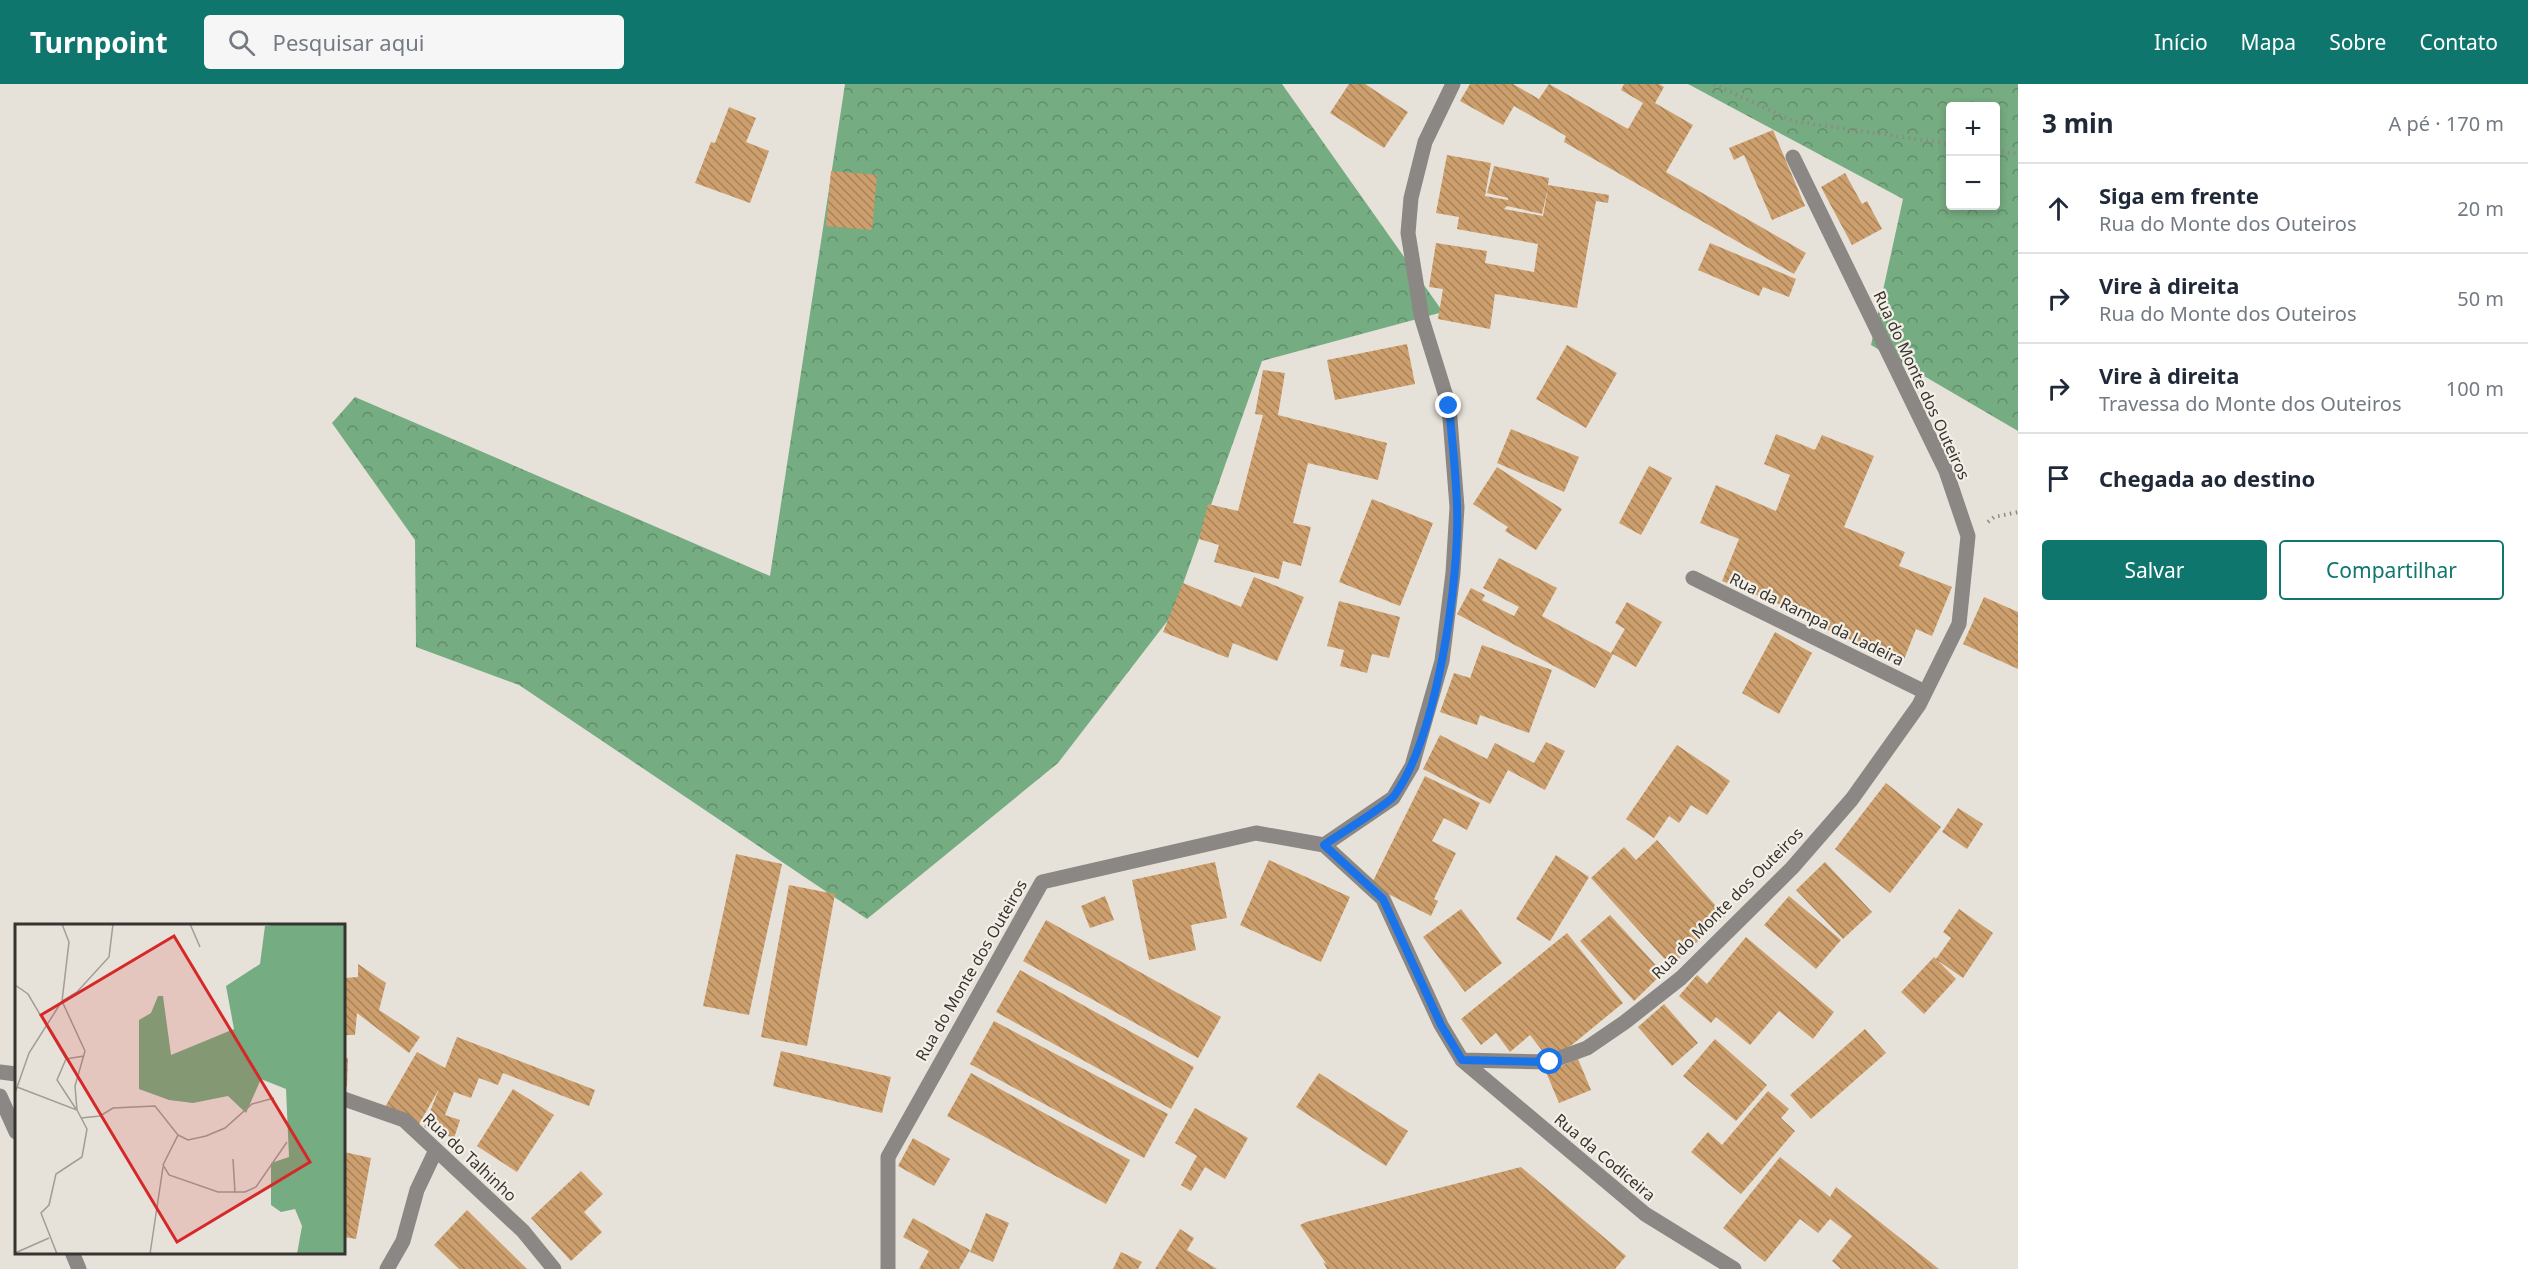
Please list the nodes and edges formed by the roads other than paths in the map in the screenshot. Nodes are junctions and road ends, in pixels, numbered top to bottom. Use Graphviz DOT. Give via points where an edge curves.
graph roads {
  1 [pos="1453,84"];
  2 [pos="1793,157"];
  3 [pos="1693,578"];
  4 [pos="1925,692"];
  5 [pos="1324,845"];
  6 [pos="1462,1060"];
  7 [pos="0,1072"];
  8 [pos="15,1074"];
  9 [pos="0,1096"];
  10 [pos="345,1099"];
  11 [pos="15,1130"];
  12 [pos="436,1150"];
  13 [pos="73,1254"];
  14 [pos="80,1269"];
  15 [pos="387,1269"];
  16 [pos="554,1269"];
  17 [pos="888,1269"];
  18 [pos="1734,1269"];
  1 -- 5 [label="street" via="1425,142 1411,198 1408,233 1422,320 1449,406 1457,507 1454,573 1442,661 1412,766 1393,798"];
  2 -- 4 [label="street, Rua do Monte dos Outeiros" via="1946,471 1968,536 1959,624"];
  3 -- 4 [label="street, Rua da Rampa da Ladeira"];
  4 -- 6 [label="street, Rua do Monte dos Outeiros" via="1852,799 1792,868 1681,978 1626,1022 1587,1048 1550,1062"];
  5 -- 6 [label="street" via="1383,899 1441,1025"];
  5 -- 17 [label="street, Rua do Monte dos Outeiros" via="1256,833 1042,882 888,1157"];
  6 -- 18 [label="street, Rua da Codiceira" via="1645,1214"];
  7 -- 8 [label="street"];
  9 -- 11 [label="street"];
  10 -- 12 [label="street, Rua do Talhinho" via="404,1120"];
  12 -- 15 [label="street" via="417,1190 403,1241"];
  12 -- 16 [label="street, Rua do Talhinho" via="523,1231"];
  13 -- 14 [label="street"];
}
